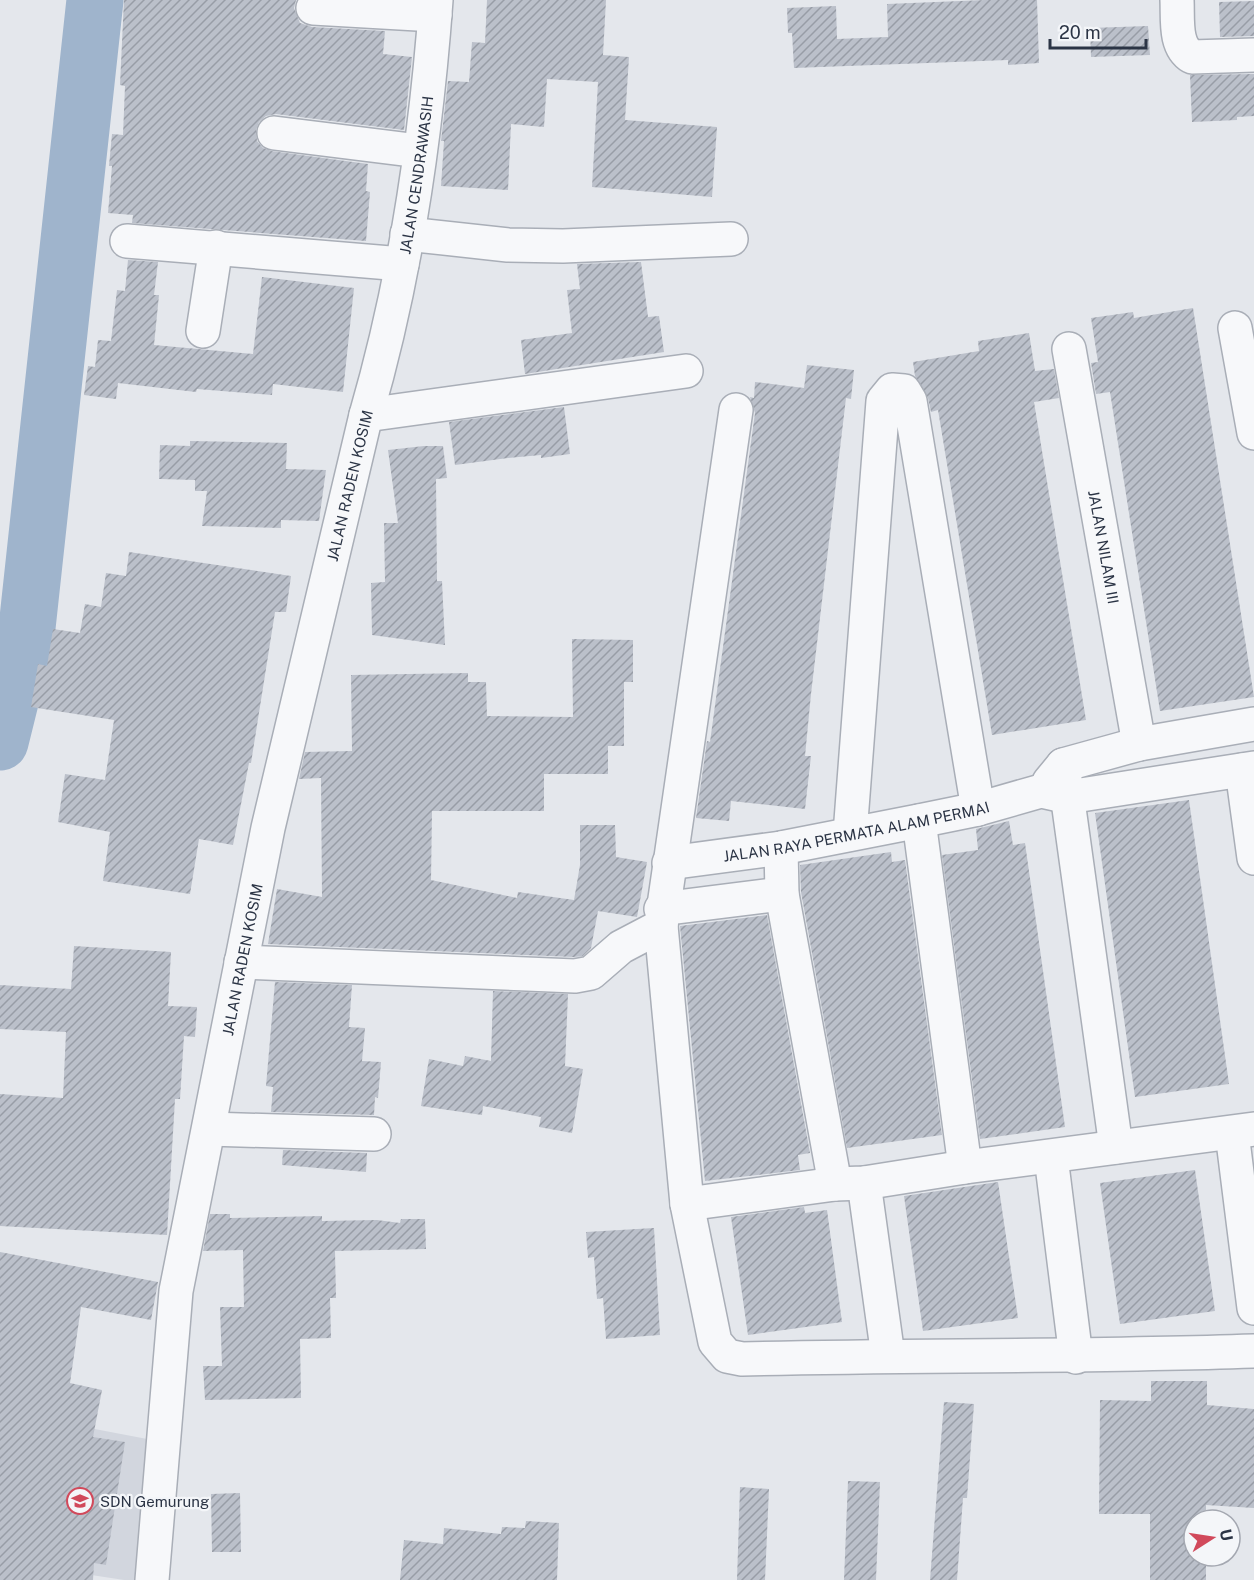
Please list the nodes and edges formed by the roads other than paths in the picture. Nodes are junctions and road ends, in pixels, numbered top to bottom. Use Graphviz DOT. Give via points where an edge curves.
graph roads {
  1 [pos="1177,0"];
  2 [pos="313,8"];
  3 [pos="436,8"];
  4 [pos="1254,55"];
  5 [pos="274,133"];
  6 [pos="419,151"];
  7 [pos="731,239"];
  8 [pos="127,241"];
  9 [pos="216,248"];
  10 [pos="404,249"];
  11 [pos="1235,328"];
  12 [pos="203,332"];
  13 [pos="385,348"];
  14 [pos="1069,349"];
  15 [pos="686,371"];
  16 [pos="736,410"];
  17 [pos="366,415"];
  18 [pos="1254,434"];
  19 [pos="1254,724"];
  20 [pos="1139,744"];
  21 [pos="1248,769"];
  22 [pos="1057,784"];
  23 [pos="978,809"];
  24 [pos="919,821"];
  25 [pos="850,834"];
  26 [pos="781,848"];
  27 [pos="1254,858"];
  28 [pos="669,863"];
  29 [pos="782,894"];
  30 [pos="661,917"];
  31 [pos="241,962"];
  32 [pos="209,1129"];
  33 [pos="1243,1131"];
  34 [pos="374,1134"];
  35 [pos="1116,1146"];
  36 [pos="1051,1157"];
  37 [pos="965,1167"];
  38 [pos="849,1184"];
  39 [pos="687,1204"];
  40 [pos="1254,1308"];
  41 [pos="1254,1351"];
  42 [pos="888,1356"];
  43 [pos="1076,1357"];
  44 [pos="152,1580"];
  1 -- 4 [label="street" via="1183,52 1192,57"];
  2 -- 3 [label="street"];
  3 -- 6 [label="street, JALAN CENDRAWASIH"];
  5 -- 6 [label="street"];
  6 -- 10 [label="street, JALAN CENDRAWASIH"];
  7 -- 10 [label="street"];
  8 -- 9 [label="street"];
  9 -- 10 [label="street"];
  9 -- 12 [label="street"];
  10 -- 13 [label="street, JALAN CENDRAWASIH"];
  11 -- 18 [label="street"];
  13 -- 17 [label="street, JALAN RADEN KOSIM"];
  14 -- 20 [label="street, JALAN NILAM III"];
  15 -- 17 [label="street"];
  16 -- 28 [label="street"];
  17 -- 31 [label="street, JALAN RADEN KOSIM" via="268,828"];
  19 -- 20 [label="street, JALAN RAYA PERMATA ALAM PERMAI"];
  20 -- 22 [label="street, JALAN RAYA PERMATA ALAM PERMAI"];
  21 -- 22 [label="street, JALAN RAYA PERMATA ALAM PERMAI"];
  21 -- 27 [label="street"];
  22 -- 23 [label="street, JALAN RAYA PERMATA ALAM PERMAI"];
  22 -- 35 [label="street"];
  23 -- 24 [label="street, JALAN RAYA PERMATA ALAM PERMAI"];
  23 -- 25 [label="street" via="910,401 904,391 892,390 883,400"];
  24 -- 25 [label="street, JALAN RAYA PERMATA ALAM PERMAI"];
  24 -- 37 [label="street"];
  25 -- 26 [label="street, JALAN RAYA PERMATA ALAM PERMAI"];
  26 -- 28 [label="street, JALAN RAYA PERMATA ALAM PERMAI"];
  26 -- 29 [label="street"];
  28 -- 30 [label="street"];
  29 -- 30 [label="street"];
  29 -- 38 [label="street"];
  30 -- 31 [label="street" via="591,973 575,976"];
  30 -- 39 [label="street"];
  31 -- 32 [label="street, JALAN RADEN KOSIM"];
  32 -- 34 [label="street"];
  32 -- 44 [label="street, JALAN RADEN KOSIM" via="176,1291"];
  33 -- 35 [label="street"];
  33 -- 40 [label="street"];
  35 -- 36 [label="street"];
  36 -- 37 [label="street"];
  36 -- 43 [label="street"];
  37 -- 38 [label="street"];
  38 -- 39 [label="street"];
  38 -- 42 [label="street"];
  39 -- 42 [label="street" via="715,1342 727,1356"];
  41 -- 43 [label="street"];
  42 -- 43 [label="street"];
}
